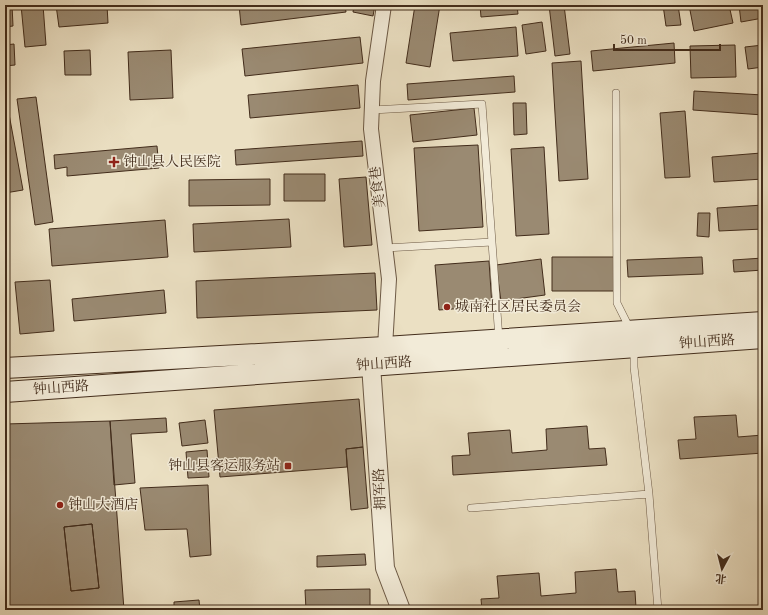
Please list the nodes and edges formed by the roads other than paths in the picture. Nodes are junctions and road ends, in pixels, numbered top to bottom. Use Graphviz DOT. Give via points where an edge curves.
graph roads {
  1 [pos="384,5"];
  2 [pos="616,93"];
  3 [pos="372,110"];
  4 [pos="492,242"];
  5 [pos="385,248"];
  6 [pos="763,322"];
  7 [pos="763,338"];
  8 [pos="499,339"];
  9 [pos="632,339"];
  10 [pos="385,347"];
  11 [pos="371,365"];
  12 [pos="7,367"];
  13 [pos="5,392"];
  14 [pos="649,494"];
  15 [pos="471,508"];
  16 [pos="401,610"];
  17 [pos="658,610"];
  1 -- 3 [label="street, 美食巷" via="372,81"];
  2 -- 9 [label="lane" via="617,303"];
  3 -- 4 [label="lane" via="482,104"];
  3 -- 5 [label="street, 美食巷" via="371,129"];
  4 -- 5 [label="lane"];
  4 -- 8 [label="lane"];
  5 -- 10 [label="street, 美食巷" via="389,279"];
  6 -- 9 [label="main road, 钟山西路"];
  7 -- 9 [label="main road, 钟山西路"];
  8 -- 9 [label="main road, 钟山西路"];
  8 -- 10 [label="main road, 钟山西路"];
  9 -- 11 [label="main road, 钟山西路"];
  9 -- 14 [label="lane"];
  10 -- 11 [label="street"];
  10 -- 12 [label="main road, 钟山西路"];
  11 -- 13 [label="main road, 钟山西路"];
  11 -- 16 [label="street, 拥军路" via="385,568"];
  14 -- 15 [label="lane"];
  14 -- 17 [label="lane"];
}
